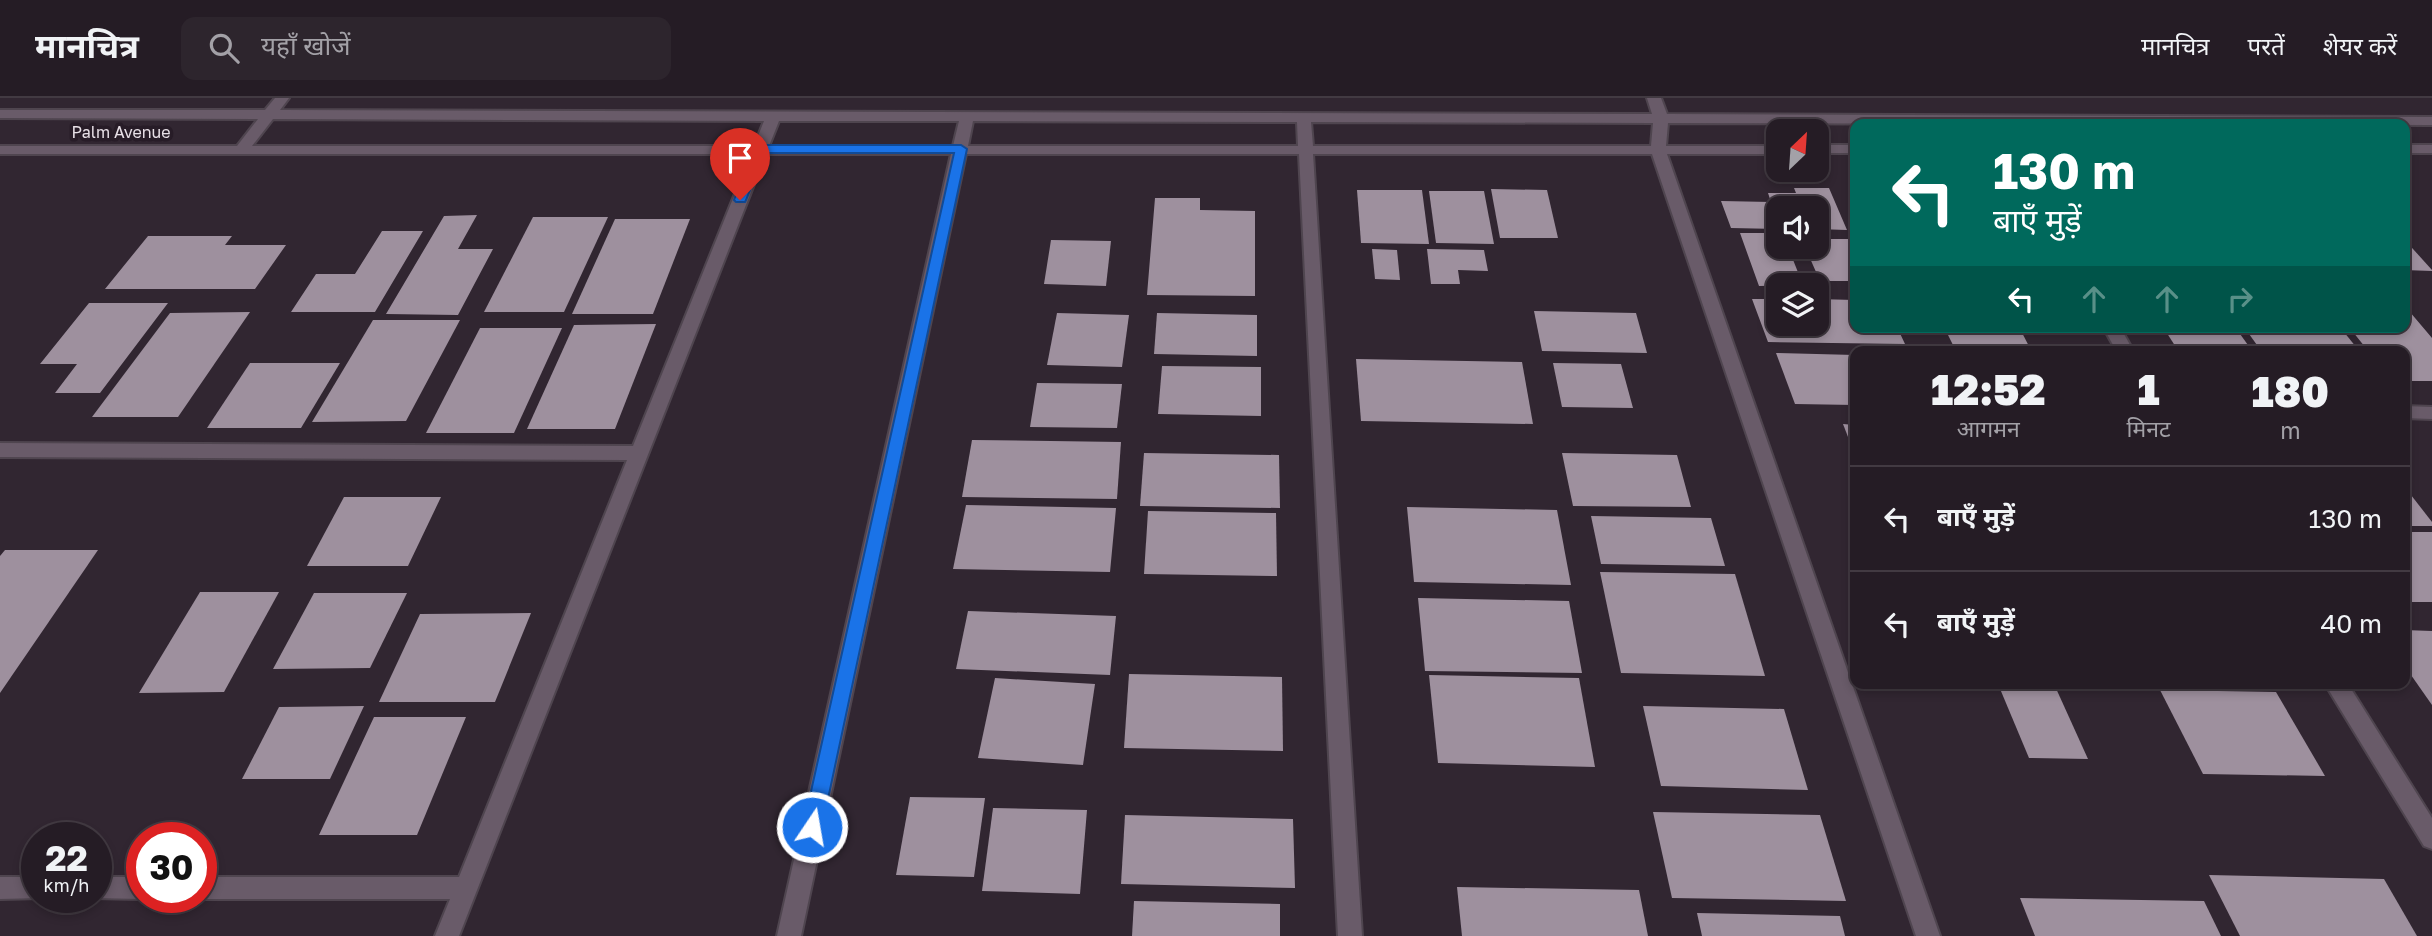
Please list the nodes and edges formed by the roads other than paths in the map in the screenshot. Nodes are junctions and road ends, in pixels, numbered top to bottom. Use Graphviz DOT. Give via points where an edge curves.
graph roads {
  1 [pos="282,98"];
  2 [pos="1654,98"];
  3 [pos="0,114"];
  4 [pos="269,115"];
  5 [pos="773,117"];
  6 [pos="967,117"];
  7 [pos="1304,118"];
  8 [pos="1661,119"];
  9 [pos="1850,121"];
  10 [pos="2410,121"];
  11 [pos="2432,121"];
  12 [pos="760,149"];
  13 [pos="961,149"];
  14 [pos="1766,149"];
  15 [pos="1829,149"];
  16 [pos="1850,149"];
  17 [pos="2410,149"];
  18 [pos="2432,149"];
  19 [pos="0,150"];
  20 [pos="241,150"];
  21 [pos="1306,150"];
  22 [pos="1658,150"];
  23 [pos="2410,412"];
  24 [pos="2432,413"];
  25 [pos="0,450"];
  26 [pos="639,453"];
  27 [pos="2339,689"];
  28 [pos="2432,838"];
  29 [pos="0,888"];
  30 [pos="21,888"];
  31 [pos="217,888"];
  32 [pos="466,888"];
  33 [pos="447,936"];
  34 [pos="789,936"];
  35 [pos="1350,936"];
  36 [pos="1928,936"];
  1 -- 4 [label="street"];
  2 -- 8 [label="street"];
  3 -- 4 [label="street, Palm Avenue"];
  4 -- 5 [label="street, Palm Avenue"];
  4 -- 20 [label="street"];
  5 -- 6 [label="street, Palm Avenue"];
  5 -- 12 [label="street"];
  6 -- 7 [label="street, Palm Avenue"];
  6 -- 13 [label="street"];
  7 -- 8 [label="street, Palm Avenue"];
  7 -- 21 [label="street"];
  8 -- 9 [label="street, Palm Avenue"];
  8 -- 22 [label="street"];
  10 -- 11 [label="street, Palm Avenue"];
  12 -- 13 [label="street, Palm Avenue"];
  12 -- 20 [label="street, Palm Avenue"];
  12 -- 26 [label="street"];
  13 -- 21 [label="street, Palm Avenue"];
  13 -- 34 [label="street"];
  14 -- 22 [label="street, Palm Avenue"];
  15 -- 16 [label="street"];
  17 -- 18 [label="street"];
  19 -- 20 [label="street, Palm Avenue"];
  21 -- 22 [label="street, Palm Avenue"];
  21 -- 35 [label="street"];
  22 -- 36 [label="street"];
  23 -- 24 [label="street"];
  25 -- 26 [label="street"];
  26 -- 32 [label="street"];
  27 -- 28 [label="street"];
  29 -- 30 [label="street"];
  31 -- 32 [label="street"];
  32 -- 33 [label="street"];
}
